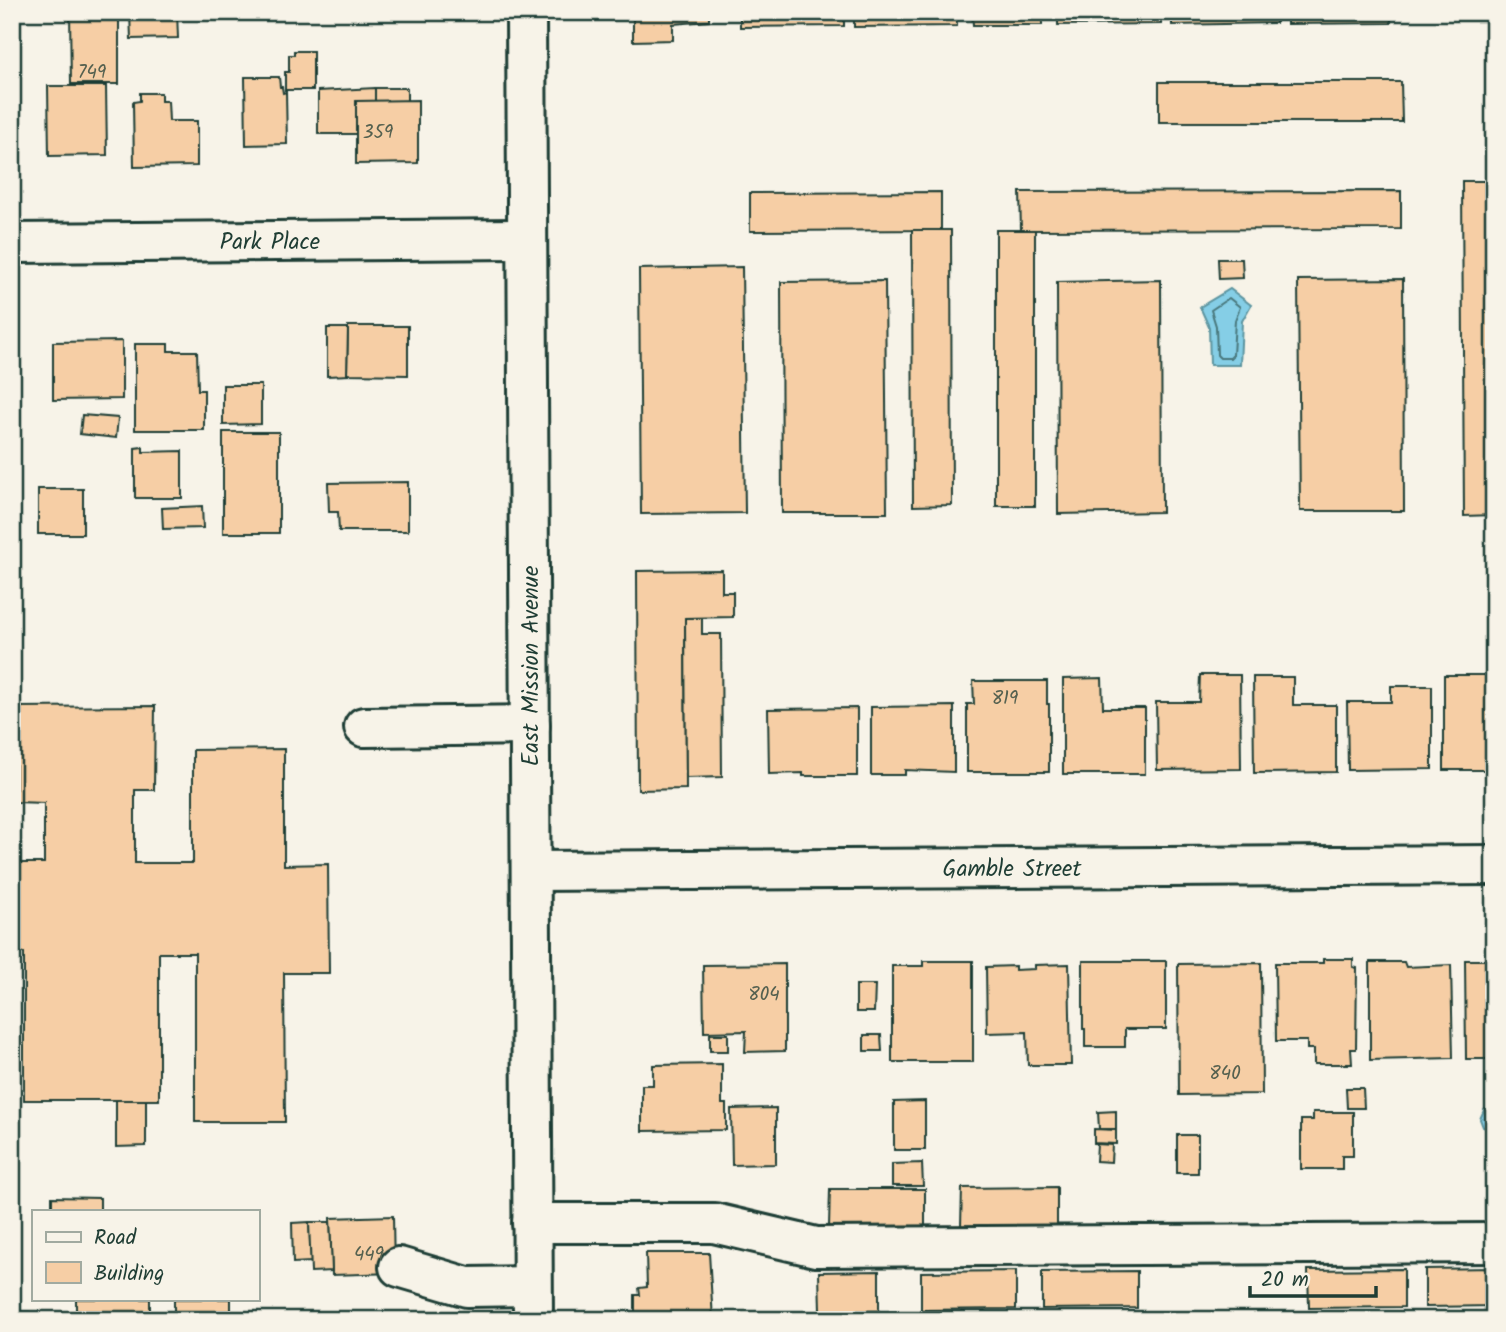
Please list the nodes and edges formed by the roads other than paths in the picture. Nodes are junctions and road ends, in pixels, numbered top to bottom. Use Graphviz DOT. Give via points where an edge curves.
graph roads {
  1 [pos="526,12"];
  2 [pos="527,239"];
  3 [pos="12,243"];
  4 [pos="530,725"];
  5 [pos="363,727"];
  6 [pos="1494,865"];
  7 [pos="531,871"];
  8 [pos="532,1223"];
  9 [pos="1494,1242"];
  10 [pos="398,1267"];
  11 [pos="532,1303"];
  1 -- 2 [label="street, East Mission Avenue"];
  2 -- 3 [label="street, Park Place"];
  2 -- 4 [label="street, East Mission Avenue"];
  4 -- 5 [label="street"];
  4 -- 7 [label="street, East Mission Avenue"];
  6 -- 7 [label="street, Gamble Street"];
  7 -- 8 [label="street, East Mission Avenue"];
  8 -- 9 [label="street" via="714,1223 816,1247"];
  8 -- 11 [label="street, East Mission Avenue"];
  10 -- 11 [label="street"];
}
